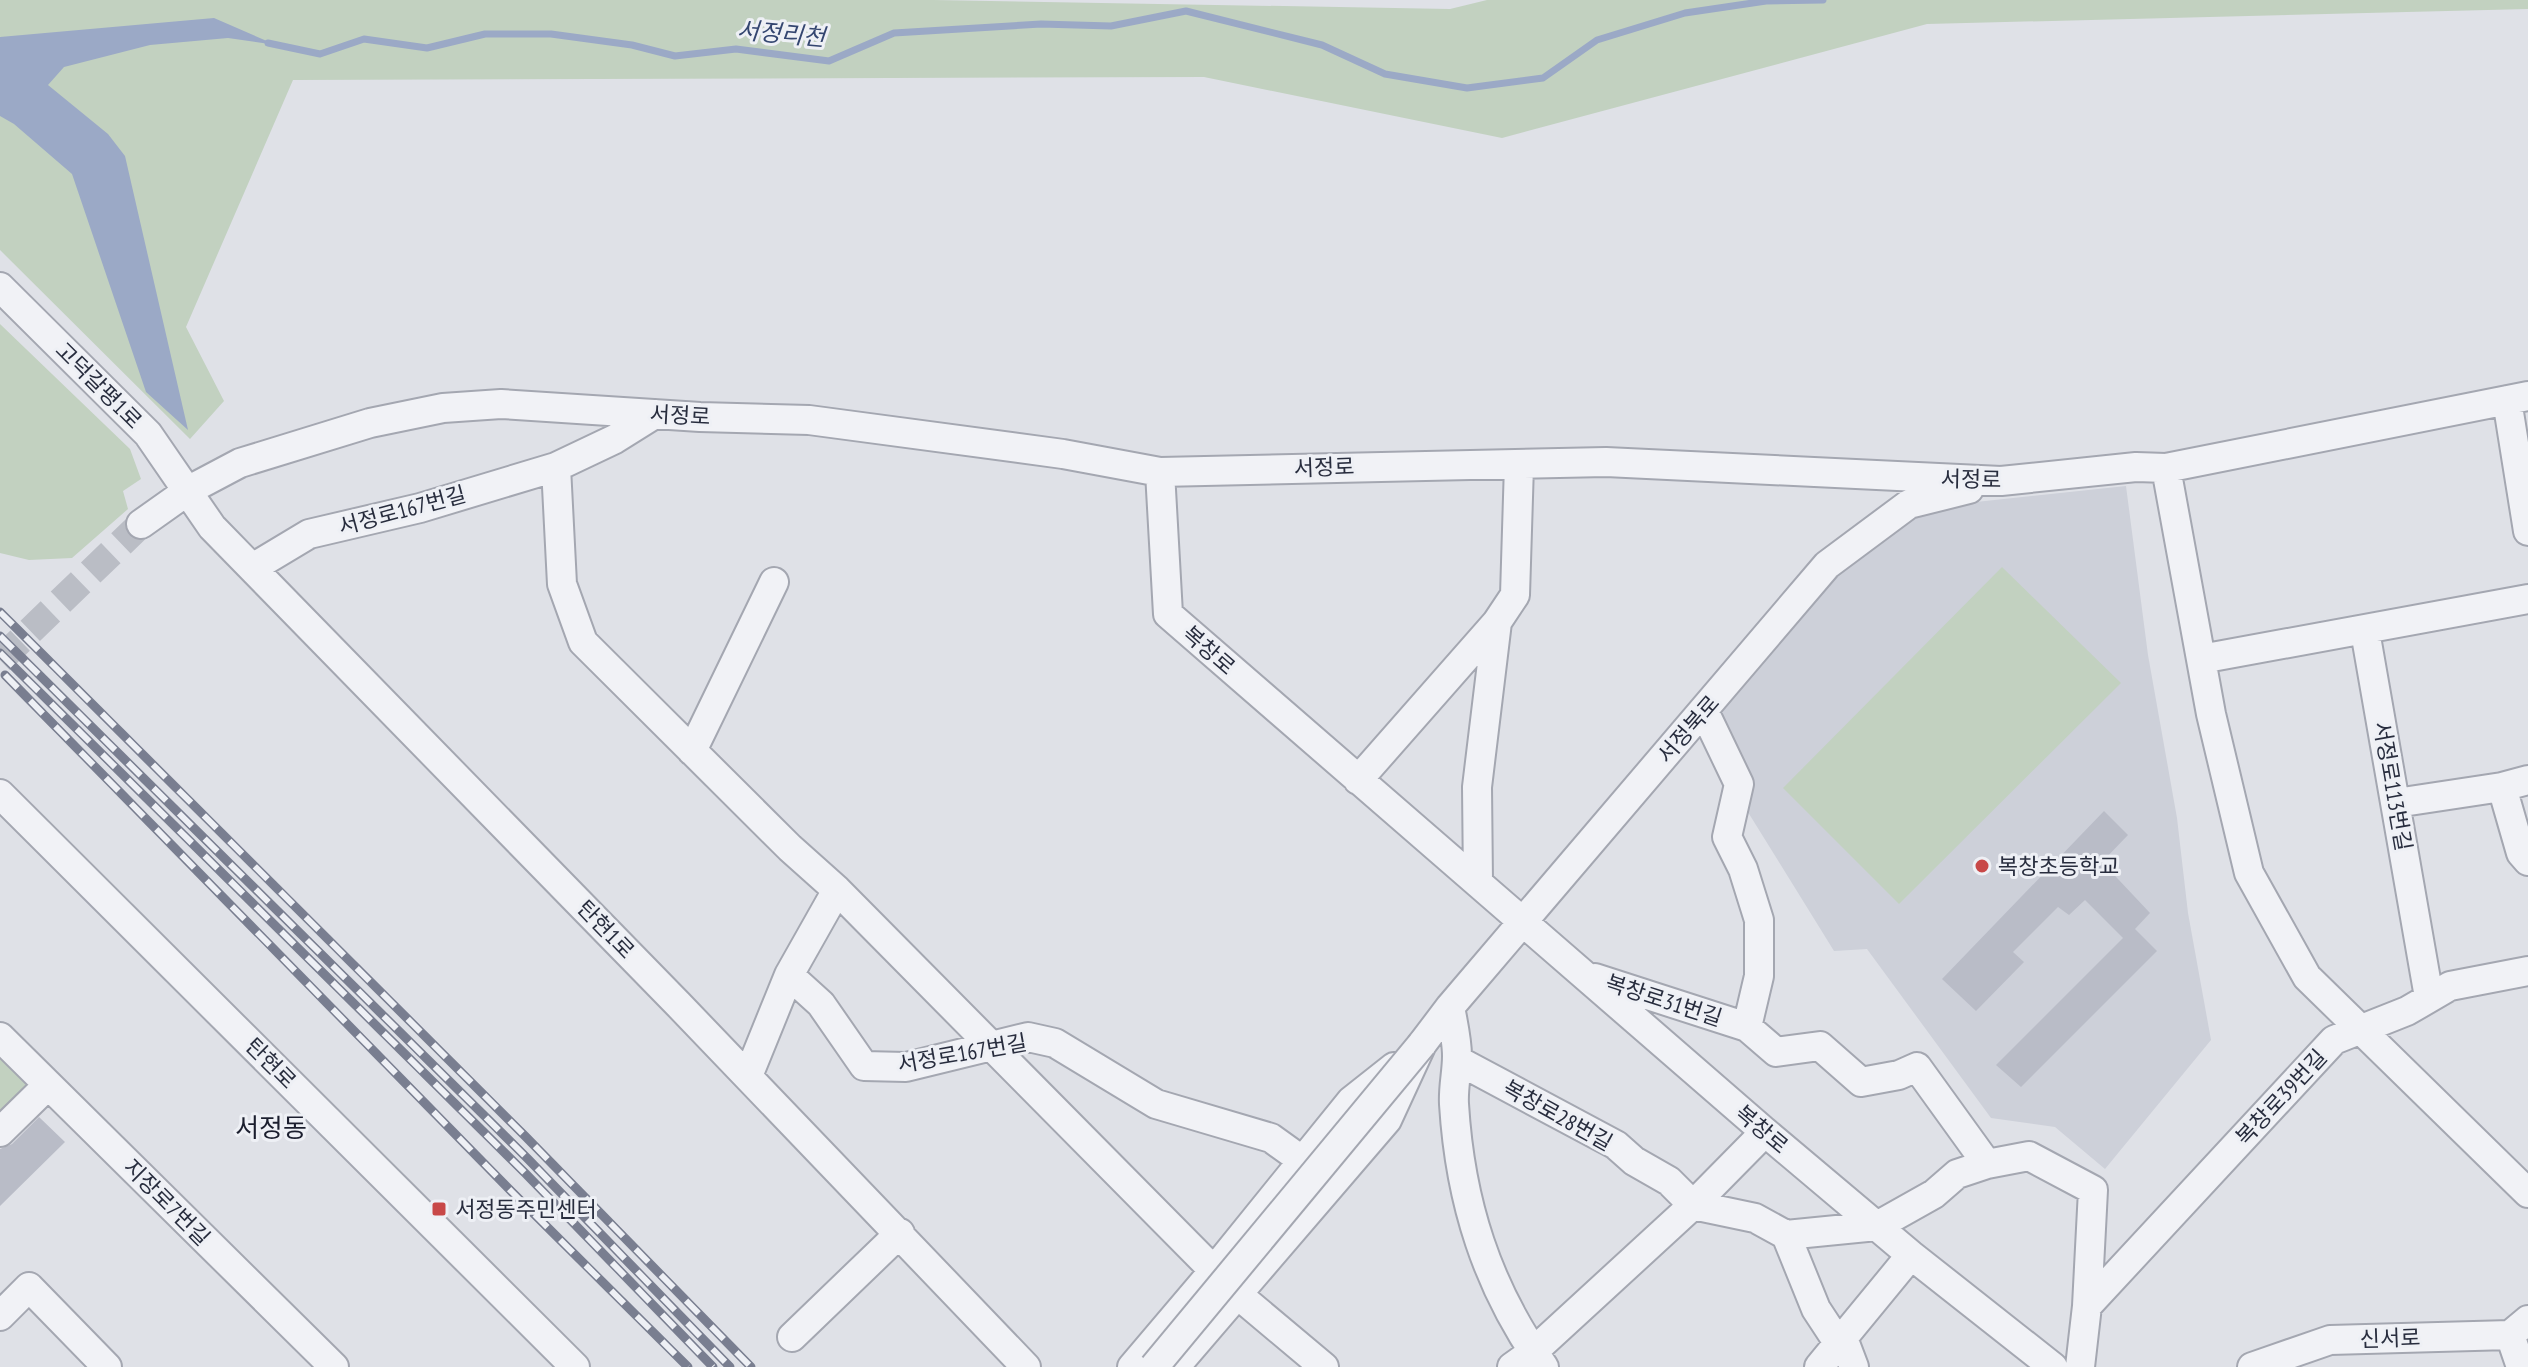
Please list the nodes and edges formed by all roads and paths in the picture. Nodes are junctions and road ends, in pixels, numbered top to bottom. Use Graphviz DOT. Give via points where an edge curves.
graph roads {
  1 [pos="0,287"];
  2 [pos="2517,398"];
  3 [pos="655,414"];
  4 [pos="1519,465"];
  5 [pos="556,467"];
  6 [pos="2166,468"];
  7 [pos="1160,472"];
  8 [pos="2001,481"];
  9 [pos="189,490"];
  10 [pos="141,524"];
  11 [pos="2528,531"];
  12 [pos="254,567"];
  13 [pos="774,582"];
  14 [pos="2528,599"];
  15 [pos="1497,622"];
  16 [pos="2365,631"];
  17 [pos="2201,659"];
  18 [pos="1704,711"];
  19 [pos="692,751"];
  20 [pos="1358,780"];
  21 [pos="2515,783"];
  22 [pos="0,794"];
  23 [pos="2396,803"];
  24 [pos="2528,861"];
  25 [pos="1478,882"];
  26 [pos="837,890"];
  27 [pos="1524,921"];
  28 [pos="2528,971"];
  29 [pos="1582,974"];
  30 [pos="789,975"];
  31 [pos="2429,997"];
  32 [pos="1450,1007"];
  33 [pos="1747,1027"];
  34 [pos="2361,1030"];
  35 [pos="0,1037"];
  36 [pos="1422,1044"];
  37 [pos="992,1047"];
  38 [pos="1457,1060"];
  39 [pos="748,1076"];
  40 [pos="48,1085"];
  41 [pos="0,1132"];
  42 [pos="1765,1132"];
  43 [pos="1303,1161"];
  44 [pos="1987,1164"];
  45 [pos="2528,1193"];
  46 [pos="1693,1205"];
  47 [pos="1877,1226"];
  48 [pos="900,1233"];
  49 [pos="1786,1235"];
  50 [pos="1911,1255"];
  51 [pos="1214,1271"];
  52 [pos="1237,1294"];
  53 [pos="2087,1306"];
  54 [pos="0,1316"];
  55 [pos="2519,1328"];
  56 [pos="792,1337"];
  57 [pos="1845,1350"];
  58 [pos="1530,1362"];
  59 [pos="107,1367"];
  60 [pos="334,1367"];
  61 [pos="575,1367"];
  62 [pos="1026,1367"];
  63 [pos="1132,1367"];
  64 [pos="1154,1367"];
  65 [pos="1175,1367"];
  66 [pos="1324,1367"];
  67 [pos="1819,1367"];
  68 [pos="2053,1367"];
  69 [pos="2080,1367"];
  70 [pos="2252,1367"];
  71 [pos="2521,1367"];
  1 -- 9 [label="street, 고덕갈평1로" via="148,434"];
  2 -- 6 [label="street, 서정로"];
  2 -- 11 [label="street"];
  3 -- 5 [label="street, 서정로167번길"];
  3 -- 7 [label="street, 서정로" via="809,420"];
  3 -- 9 [label="street, 서정로" via="501,404 443,408 370,423 240,463"];
  4 -- 7 [label="street, 서정로"];
  4 -- 8 [label="street, 서정로" via="1606,462"];
  4 -- 15 [label="street" via="1515,595"];
  5 -- 12 [label="street, 서정로167번길" via="309,534"];
  5 -- 19 [label="street" via="562,584 583,642"];
  6 -- 8 [label="street, 서정로"];
  6 -- 17 [label="street"];
  7 -- 20 [label="street, 복창로" via="1168,614"];
  8 -- 18 [label="street, 서정북로" via="1909,504 1827,565"];
  9 -- 10 [label="street, 서정로"];
  9 -- 12 [label="street, 탄현1로" via="212,527"];
  12 -- 39 [label="street, 탄현1로"];
  13 -- 19 [label="street"];
  14 -- 16 [label="street"];
  15 -- 20 [label="street"];
  15 -- 25 [label="street" via="1477,787"];
  16 -- 17 [label="street"];
  16 -- 23 [label="street, 서정로113번길"];
  17 -- 34 [label="street" via="2249,873 2307,977"];
  18 -- 27 [label="street, 서정북로"];
  18 -- 33 [label="street, 복창로31번길" via="1739,784 1727,837 1759,920 1759,976"];
  19 -- 26 [label="street"];
  20 -- 25 [label="street, 복창로"];
  21 -- 23 [label="street"];
  21 -- 24 [label="street" via="2521,853"];
  22 -- 61 [label="street, 탄현로"];
  23 -- 31 [label="street, 서정로113번길"];
  25 -- 27 [label="street, 복창로"];
  26 -- 30 [label="street"];
  26 -- 37 [label="street"];
  27 -- 29 [label="street, 복창로"];
  27 -- 32 [label="street, 서정북로"];
  28 -- 31 [label="street, 복창로39번길" via="2450,986"];
  29 -- 33 [label="street, 복창로31번길"];
  29 -- 42 [label="street, 복창로"];
  30 -- 37 [label="street, 서정로167번길" via="821,1004 864,1066 906,1067"];
  30 -- 39 [label="street"];
  31 -- 34 [label="street, 복창로39번길"];
  32 -- 36 [label="street, 서정북로"];
  32 -- 38 [label="street"];
  33 -- 44 [label="street, 복창로31번길" via="1776,1052 1820,1046 1861,1082 1917,1067"];
  34 -- 45 [label="street"];
  34 -- 53 [label="street, 복창로39번길" via="2334,1040"];
  35 -- 40 [label="street, 지장로7번길"];
  36 -- 43 [label="street" via="1351,1101"];
  36 -- 52 [label="street" via="1387,1120"];
  36 -- 64 [label="street, bridge"];
  37 -- 43 [label="street, 서정로167번길" via="1028,1037 1055,1043 1156,1104 1271,1138"];
  37 -- 51 [label="street"];
  38 -- 46 [label="street, 복창로28번길" via="1616,1145 1669,1181"];
  38 -- 58 [label="street" via="1454,1100 1467,1202"];
  39 -- 48 [label="street, 탄현1로"];
  40 -- 41 [label="street"];
  40 -- 60 [label="street, 지장로7번길"];
  42 -- 46 [label="street"];
  42 -- 47 [label="street, 복창로"];
  43 -- 51 [label="street"];
  44 -- 47 [label="street" via="1957,1174 1934,1194"];
  44 -- 53 [label="street" via="2029,1156 2093,1190"];
  46 -- 49 [label="street" via="1755,1218"];
  46 -- 58 [label="street"];
  47 -- 49 [label="street"];
  47 -- 50 [label="street, 복창로"];
  48 -- 56 [label="street"];
  48 -- 62 [label="street, 탄현1로"];
  49 -- 57 [label="street" via="1816,1309"];
  50 -- 57 [label="street"];
  50 -- 68 [label="street, 복창로"];
  51 -- 52 [label="street"];
  51 -- 63 [label="street"];
  52 -- 65 [label="street"];
  52 -- 66 [label="street"];
  53 -- 69 [label="street"];
  54 -- 59 [label="street" via="29,1287"];
  55 -- 70 [label="street, 신서로" via="2330,1340"];
  55 -- 71 [label="street"];
  57 -- 67 [label="street"];
}
